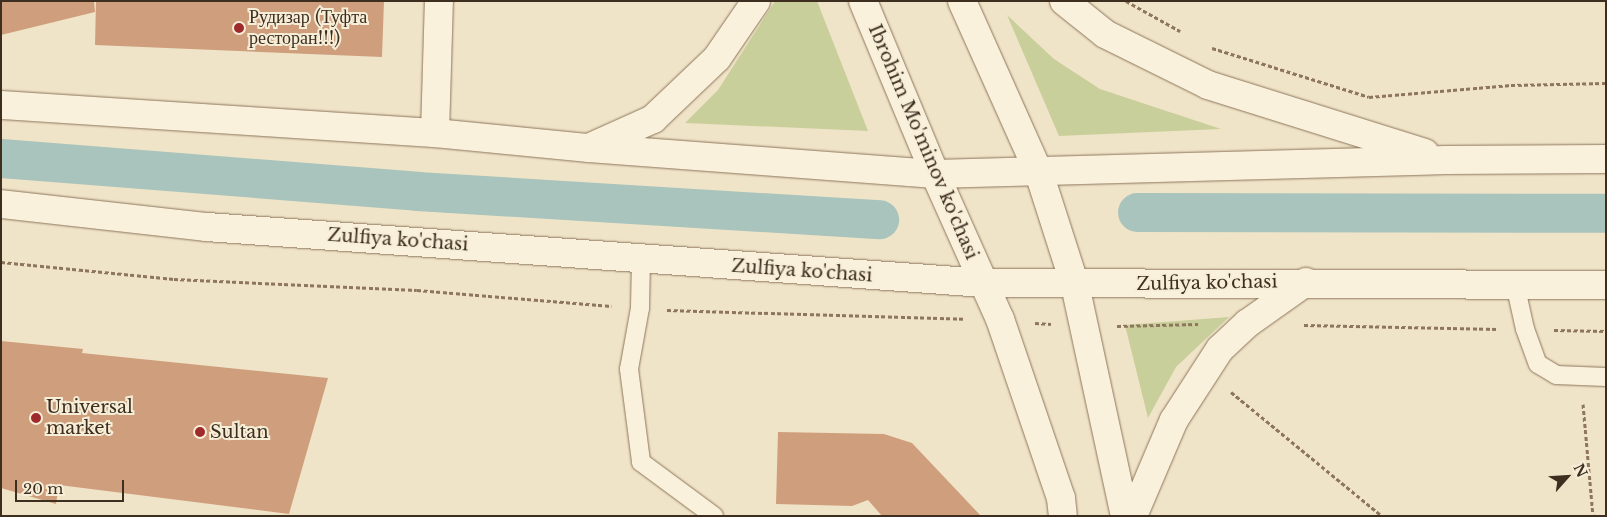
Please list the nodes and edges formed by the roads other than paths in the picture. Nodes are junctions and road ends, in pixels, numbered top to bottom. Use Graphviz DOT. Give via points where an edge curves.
graph roads {
  1 [pos="439,1"];
  2 [pos="756,1"];
  3 [pos="863,1"];
  4 [pos="962,1"];
  5 [pos="1064,1"];
  6 [pos="1,105"];
  7 [pos="435,133"];
  8 [pos="588,148"];
  9 [pos="1606,159"];
  10 [pos="1446,160"];
  11 [pos="1039,173"];
  12 [pos="935,174"];
  13 [pos="1,204"];
  14 [pos="641,260"];
  15 [pos="1306,282"];
  16 [pos="984,283"];
  17 [pos="1515,284"];
  18 [pos="1075,285"];
  19 [pos="1606,285"];
  20 [pos="1606,377"];
  21 [pos="714,516"];
  22 [pos="1064,516"];
  23 [pos="1125,516"];
  24 [pos="1133,516"];
  1 -- 7 [label="main road"];
  2 -- 8 [label="main road" via="717,58 653,119"];
  3 -- 12 [label="main road, Ibrohim Mo'minov ko'chasi"];
  4 -- 11 [label="main road"];
  5 -- 10 [label="main road" via="1105,34 1208,85"];
  6 -- 7 [label="main road"];
  7 -- 8 [label="main road"];
  8 -- 12 [label="main road"];
  9 -- 10 [label="main road"];
  10 -- 11 [label="main road"];
  11 -- 12 [label="main road"];
  11 -- 18 [label="main road"];
  12 -- 16 [label="main road, Ibrohim Mo'minov ko'chasi"];
  13 -- 14 [label="main road, Zulfiya ko'chasi" via="207,227"];
  14 -- 16 [label="main road, Zulfiya ko'chasi"];
  14 -- 21 [label="lane" via="640,308 629,369 641,462"];
  15 -- 17 [label="main road, Zulfiya ko'chasi"];
  15 -- 18 [label="main road, Zulfiya ko'chasi"];
  15 -- 24 [label="main road" via="1248,323 1220,350 1174,420"];
  16 -- 18 [label="main road, Zulfiya ko'chasi"];
  16 -- 22 [label="main road, Ibrohim Mo'minov ko'chasi" via="1007,338 1061,498"];
  17 -- 19 [label="main road, Zulfiya ko'chasi"];
  17 -- 20 [label="lane" via="1525,329 1538,364 1556,375"];
  18 -- 23 [label="main road"];
}
